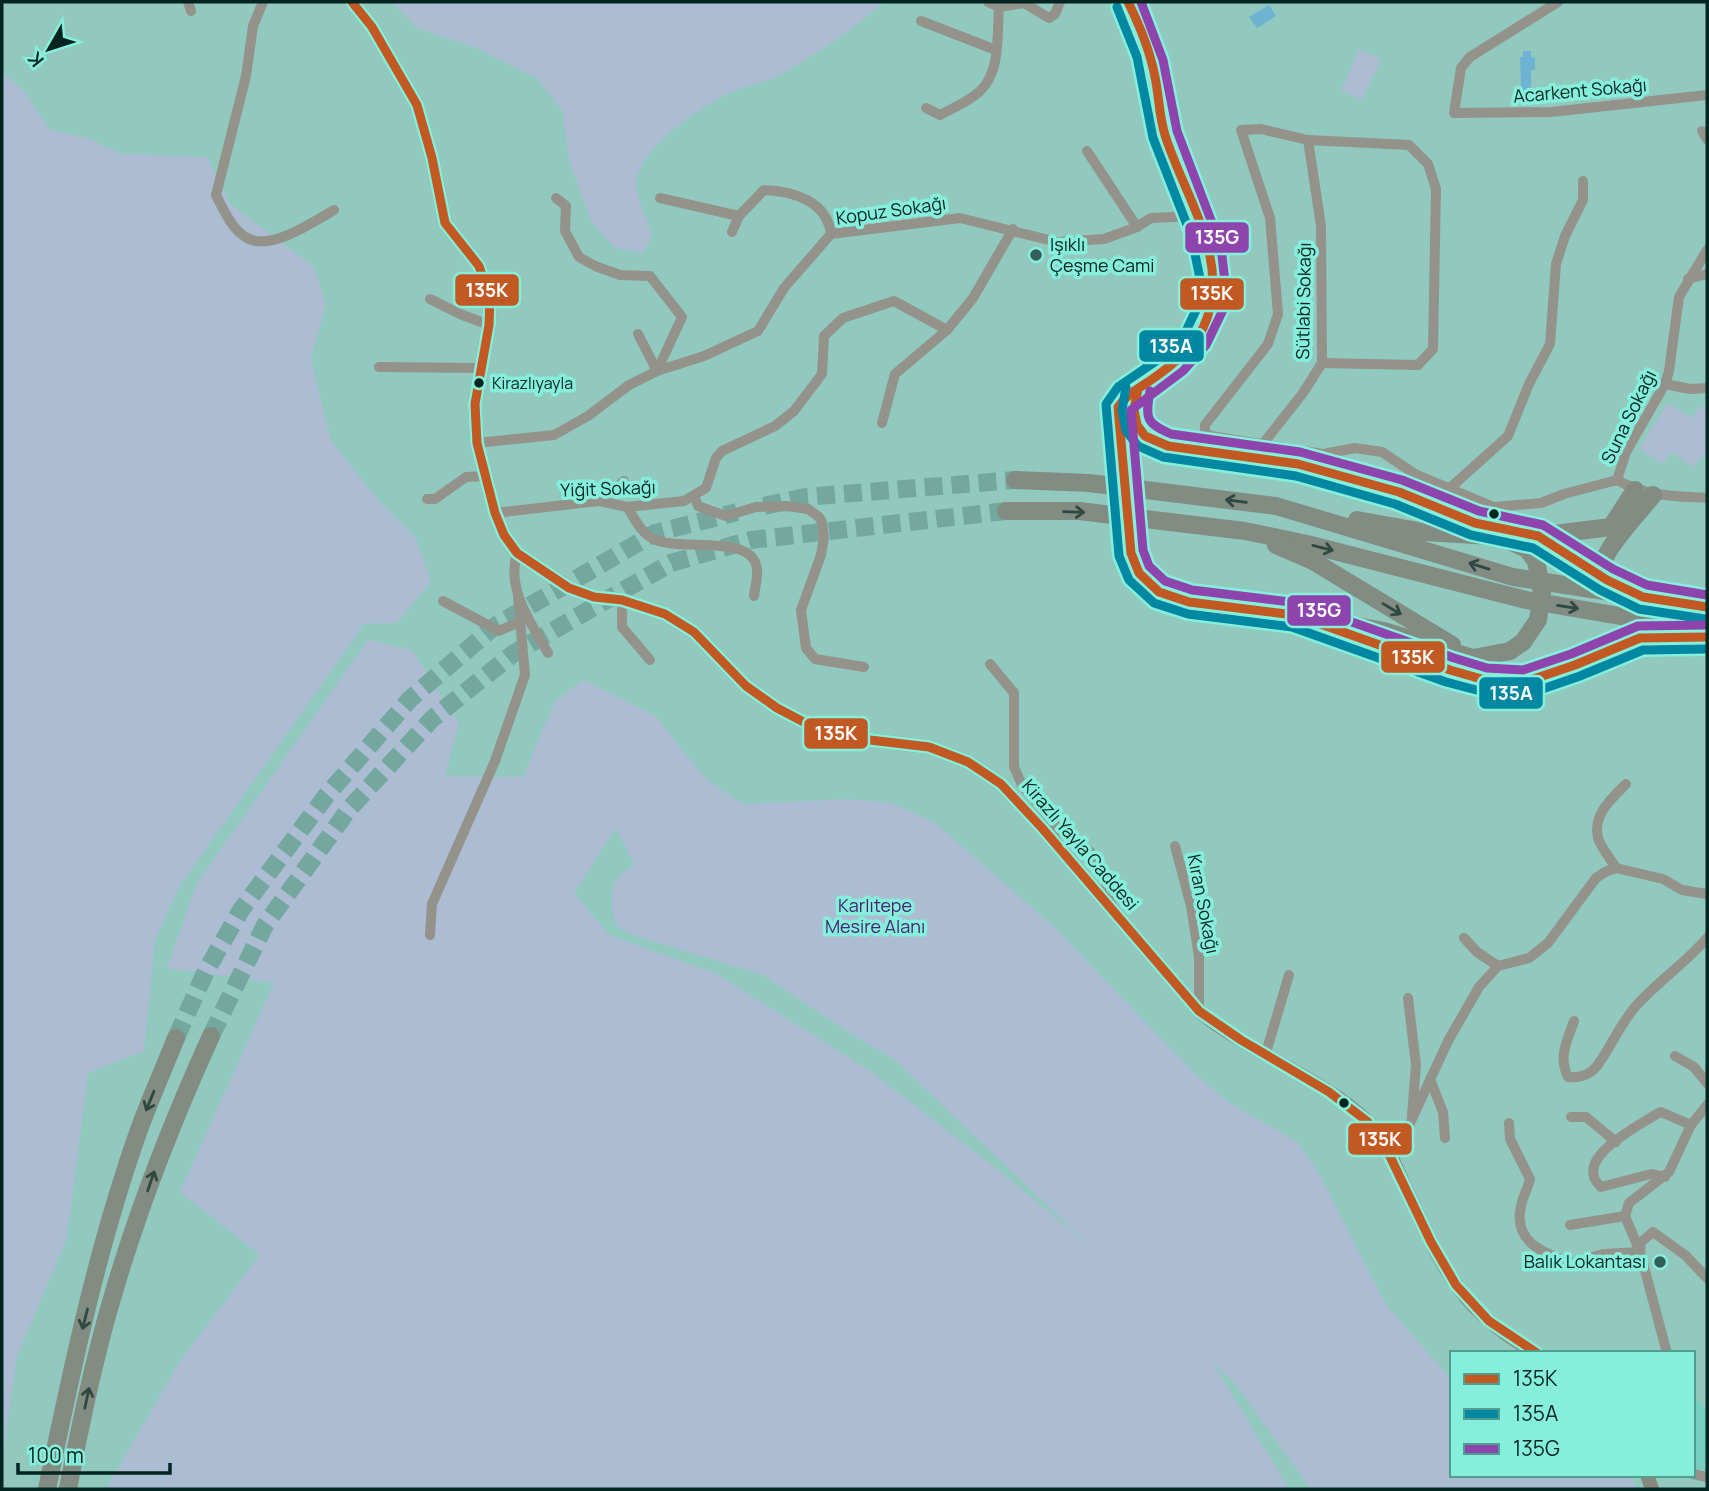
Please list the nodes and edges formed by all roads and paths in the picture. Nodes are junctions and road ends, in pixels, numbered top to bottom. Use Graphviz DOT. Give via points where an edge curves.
graph roads {
  1 [pos="264,2"];
  2 [pos="352,2"];
  3 [pos="988,2"];
  4 [pos="1024,2"];
  5 [pos="1060,2"];
  6 [pos="1128,2"];
  7 [pos="1558,2"];
  8 [pos="999,8"];
  9 [pos="921,20"];
  10 [pos="996,50"];
  11 [pos="1707,95"];
  12 [pos="926,108"];
  13 [pos="1308,140"];
  14 [pos="1087,152"];
  15 [pos="1583,181"];
  16 [pos="556,198"];
  17 [pos="660,198"];
  18 [pos="334,210"];
  19 [pos="738,216"];
  20 [pos="1198,216"];
  21 [pos="1137,227"];
  22 [pos="1013,229"];
  23 [pos="732,232"];
  24 [pos="831,234"];
  25 [pos="1707,250"];
  26 [pos="1707,274"];
  27 [pos="1688,279"];
  28 [pos="430,299"];
  29 [pos="489,325"];
  30 [pos="947,330"];
  31 [pos="638,334"];
  32 [pos="1322,363"];
  33 [pos="379,367"];
  34 [pos="480,368"];
  35 [pos="657,371"];
  36 [pos="1665,384"];
  37 [pos="1707,388"];
  38 [pos="1138,389"];
  39 [pos="882,422"];
  40 [pos="477,443"];
  41 [pos="1262,445"];
  42 [pos="1331,472"];
  43 [pos="485,476"];
  44 [pos="1015,480"];
  45 [pos="1617,480"];
  46 [pos="624,481"];
  47 [pos="1450,488"];
  48 [pos="1644,493"];
  49 [pos="694,496"];
  50 [pos="1707,498"];
  51 [pos="427,499"];
  52 [pos="599,501"];
  53 [pos="1276,506"];
  54 [pos="627,507"];
  55 [pos="1006,511"];
  56 [pos="495,513"];
  57 [pos="1245,531"];
  58 [pos="1492,536"];
  59 [pos="1538,536"];
  60 [pos="517,553"];
  61 [pos="1607,580"];
  62 [pos="754,596"];
  63 [pos="518,597"];
  64 [pos="1643,597"];
  65 [pos="622,600"];
  66 [pos="443,601"];
  67 [pos="1707,607"];
  68 [pos="1295,615"];
  69 [pos="519,622"];
  70 [pos="1707,636"];
  71 [pos="548,653"];
  72 [pos="1473,658"];
  73 [pos="650,660"];
  74 [pos="990,664"];
  75 [pos="864,667"];
  76 [pos="1626,784"];
  77 [pos="1042,828"];
  78 [pos="1062,834"];
  79 [pos="1175,846"];
  80 [pos="1616,868"];
  81 [pos="1707,894"];
  82 [pos="1113,912"];
  83 [pos="430,935"];
  84 [pos="1464,938"];
  85 [pos="1707,938"];
  86 [pos="1499,966"];
  87 [pos="1289,975"];
  88 [pos="1408,998"];
  89 [pos="1199,1011"];
  90 [pos="1574,1021"];
  91 [pos="211,1037"];
  92 [pos="176,1038"];
  93 [pos="1265,1056"];
  94 [pos="1675,1056"];
  95 [pos="1430,1079"];
  96 [pos="1707,1083"];
  97 [pos="1707,1105"];
  98 [pos="1571,1117"];
  99 [pos="1411,1119"];
  100 [pos="1509,1123"];
  101 [pos="1691,1125"];
  102 [pos="1445,1138"];
  103 [pos="1616,1142"];
  104 [pos="1393,1160"];
  105 [pos="1665,1177"];
  106 [pos="1625,1216"];
  107 [pos="1570,1225"];
  108 [pos="1640,1252"];
  109 [pos="1707,1278"];
  110 [pos="1533,1351"];
  111 [pos="1666,1351"];
  112 [pos="47,1489"];
  113 [pos="68,1489"];
  1 -- 18 [label="street" via="253,26 246,76 216,195 245,237 263,242 293,234"];
  2 -- 29 [label="main road, Kirazlı Yayla Caddesi" via="372,27 417,105 445,223 479,265 490,298"];
  3 -- 8 [label="street"];
  4 -- 5 [label="street" via="1049,18"];
  4 -- 8 [label="street"];
  6 -- 20 [label="main road" via="1154,72 1165,134"];
  7 -- 11 [label="street, Acarkent Sokağı" via="1470,57 1461,68 1454,113 1551,112"];
  8 -- 10 [label="street"];
  9 -- 10 [label="street"];
  10 -- 12 [label="street" via="993,72 976,95 940,115"];
  13 -- 32 [label="street, Sütlabi Sokağı" via="1321,226"];
  13 -- 32 [label="street" via="1409,145 1428,164 1436,189 1433,349 1418,365"];
  13 -- 41 [label="street" via="1261,129 1241,130 1270,218 1278,314 1268,344 1205,425 1205,433"];
  14 -- 21 [label="street"];
  15 -- 47 [label="street" via="1583,200 1556,264 1550,344 1507,436"];
  16 -- 35 [label="street" via="566,206 565,231 579,257 621,275 650,276 682,317"];
  17 -- 19 [label="street"];
  19 -- 23 [label="street"];
  19 -- 24 [label="street" via="764,190 781,191 820,208"];
  20 -- 21 [label="street, Kopuz Sokağı" via="1151,218"];
  20 -- 38 [label="main road" via="1213,278 1210,310 1184,353"];
  21 -- 22 [label="street, Kopuz Sokağı" via="1104,239 1057,242"];
  22 -- 24 [label="street, Kopuz Sokağı" via="960,218"];
  22 -- 30 [label="street" via="973,298"];
  24 -- 35 [label="street, Kopuz Sokağı" via="784,288 758,331"];
  25 -- 27 [label="street, Suna Sokağı"];
  26 -- 27 [label="street"];
  27 -- 36 [label="street, Suna Sokağı" via="1679,298"];
  28 -- 29 [label="street"];
  29 -- 34 [label="main road, Kirazlı Yayla Caddesi"];
  30 -- 39 [label="street" via="895,374"];
  30 -- 49 [label="street" via="894,300 843,318 824,336 822,374 794,411 775,426 722,451 706,488"];
  31 -- 35 [label="street"];
  32 -- 41 [label="street, Sütlabi Sokağı"];
  33 -- 34 [label="street"];
  34 -- 40 [label="main road, Kirazlı Yayla Caddesi" via="475,404"];
  35 -- 40 [label="street, Kopuz Sokağı" via="554,435"];
  36 -- 37 [label="street"];
  36 -- 45 [label="street, Suna Sokağı" via="1626,452"];
  38 -- 42 [label="highway" via="1137,425 1145,436 1168,446"];
  38 -- 68 [label="highway, bridge" via="1127,393 1118,407 1131,553 1139,573 1159,592 1189,602"];
  40 -- 43 [label="main road, Kirazlı Yayla Caddesi"];
  41 -- 47 [label="street" via="1323,454 1355,448 1382,452 1415,474"];
  42 -- 58 [label="highway"];
  42 -- 59 [label="highway" via="1399,492 1475,523"];
  43 -- 51 [label="street" via="466,477 435,499"];
  43 -- 56 [label="main road, Kirazlı Yayla Caddesi"];
  53 -- 44 [label="highway, one-way" via="1089,483"];
  45 -- 47 [label="street" via="1541,503 1494,507"];
  45 -- 48 [label="street"];
  46 -- 52 [label="street"];
  48 -- 50 [label="street"];
  48 -- 59 [label="highway" via="1611,527"];
  48 -- 61 [label="highway" via="1632,523 1611,544 1604,561"];
  49 -- 54 [label="street, Yiğit Sokağı"];
  49 -- 75 [label="street" via="698,506 726,516 756,507 787,506 808,509 819,517 824,538 821,555 801,610 806,648 815,659"];
  52 -- 54 [label="street, Yiğit Sokağı"];
  52 -- 56 [label="street, Yiğit Sokağı"];
  53 -- 58 [label="highway" via="1424,532"];
  64 -- 53 [label="highway, one-way" via="1513,577"];
  54 -- 62 [label="street" via="651,539 739,548 752,556 757,568"];
  55 -- 57 [label="highway, one-way" via="1079,512"];
  56 -- 60 [label="main road, Kirazlı Yayla Caddesi"];
  57 -- 70 [label="highway, one-way" via="1525,600"];
  57 -- 72 [label="highway, one-way" via="1313,561"];
  58 -- 72 [label="highway, bridge" via="1527,549 1536,561 1542,593 1538,620 1510,651"];
  59 -- 61 [label="highway"];
  60 -- 63 [label="street" via="513,566"];
  60 -- 65 [label="main road, Kirazlı Yayla Caddesi" via="569,588"];
  61 -- 64 [label="highway"];
  63 -- 69 [label="street"];
  63 -- 71 [label="street"];
  64 -- 67 [label="highway"];
  65 -- 73 [label="street" via="622,627"];
  65 -- 77 [label="main road, Kirazlı Yayla Caddesi" via="665,614 694,632 746,686 815,727 853,738 929,747 968,761 1001,783"];
  66 -- 69 [label="street" via="499,631"];
  68 -- 70 [label="highway" via="1485,680 1525,682 1640,638"];
  68 -- 72 [label="highway" via="1384,631"];
  69 -- 83 [label="street" via="525,675 495,761 432,904"];
  74 -- 78 [label="street" via="1014,693 1014,767 1022,785"];
  76 -- 80 [label="street" via="1603,808 1598,822 1598,838"];
  77 -- 78 [label="street"];
  77 -- 82 [label="main road, Kirazlı Yayla Caddesi"];
  78 -- 82 [label="street" via="1084,843 1093,856 1108,886"];
  79 -- 89 [label="street, Kıran Sokağı" via="1197,945"];
  80 -- 81 [label="street" via="1663,879 1682,891"];
  80 -- 86 [label="street" via="1596,878 1548,943 1529,958"];
  82 -- 89 [label="main road, Kirazlı Yayla Caddesi"];
  84 -- 86 [label="street"];
  85 -- 90 [label="street" via="1636,1006 1595,1068 1578,1078 1568,1077 1562,1064"];
  86 -- 95 [label="street" via="1479,987"];
  87 -- 93 [label="street"];
  88 -- 99 [label="street" via="1416,1065"];
  89 -- 93 [label="main road, Kirazlı Yayla Caddesi"];
  113 -- 91 [label="highway, one-way" via="111,1300 167,1137"];
  92 -- 112 [label="highway, one-way" via="140,1126 110,1222"];
  93 -- 104 [label="main road, Kirazlı Yayla Caddesi" via="1337,1097 1369,1124"];
  94 -- 96 [label="street" via="1694,1067"];
  95 -- 99 [label="street"];
  95 -- 102 [label="street" via="1443,1112"];
  97 -- 101 [label="street"];
  98 -- 103 [label="street" via="1586,1118"];
  99 -- 104 [label="street"];
  100 -- 108 [label="street" via="1510,1139 1530,1178 1521,1204 1520,1231 1525,1238 1571,1263 1603,1254"];
  101 -- 103 [label="street" via="1661,1112"];
  101 -- 105 [label="street"];
  103 -- 105 [label="street" via="1594,1161 1594,1181 1601,1187 1651,1174"];
  104 -- 110 [label="main road, Kirazlı Yayla Caddesi" via="1435,1252 1468,1301 1508,1338"];
  105 -- 106 [label="street" via="1629,1203"];
  106 -- 107 [label="street"];
  106 -- 108 [label="street"];
  108 -- 109 [label="street" via="1641,1242 1653,1231"];
  108 -- 111 [label="street"];
}
